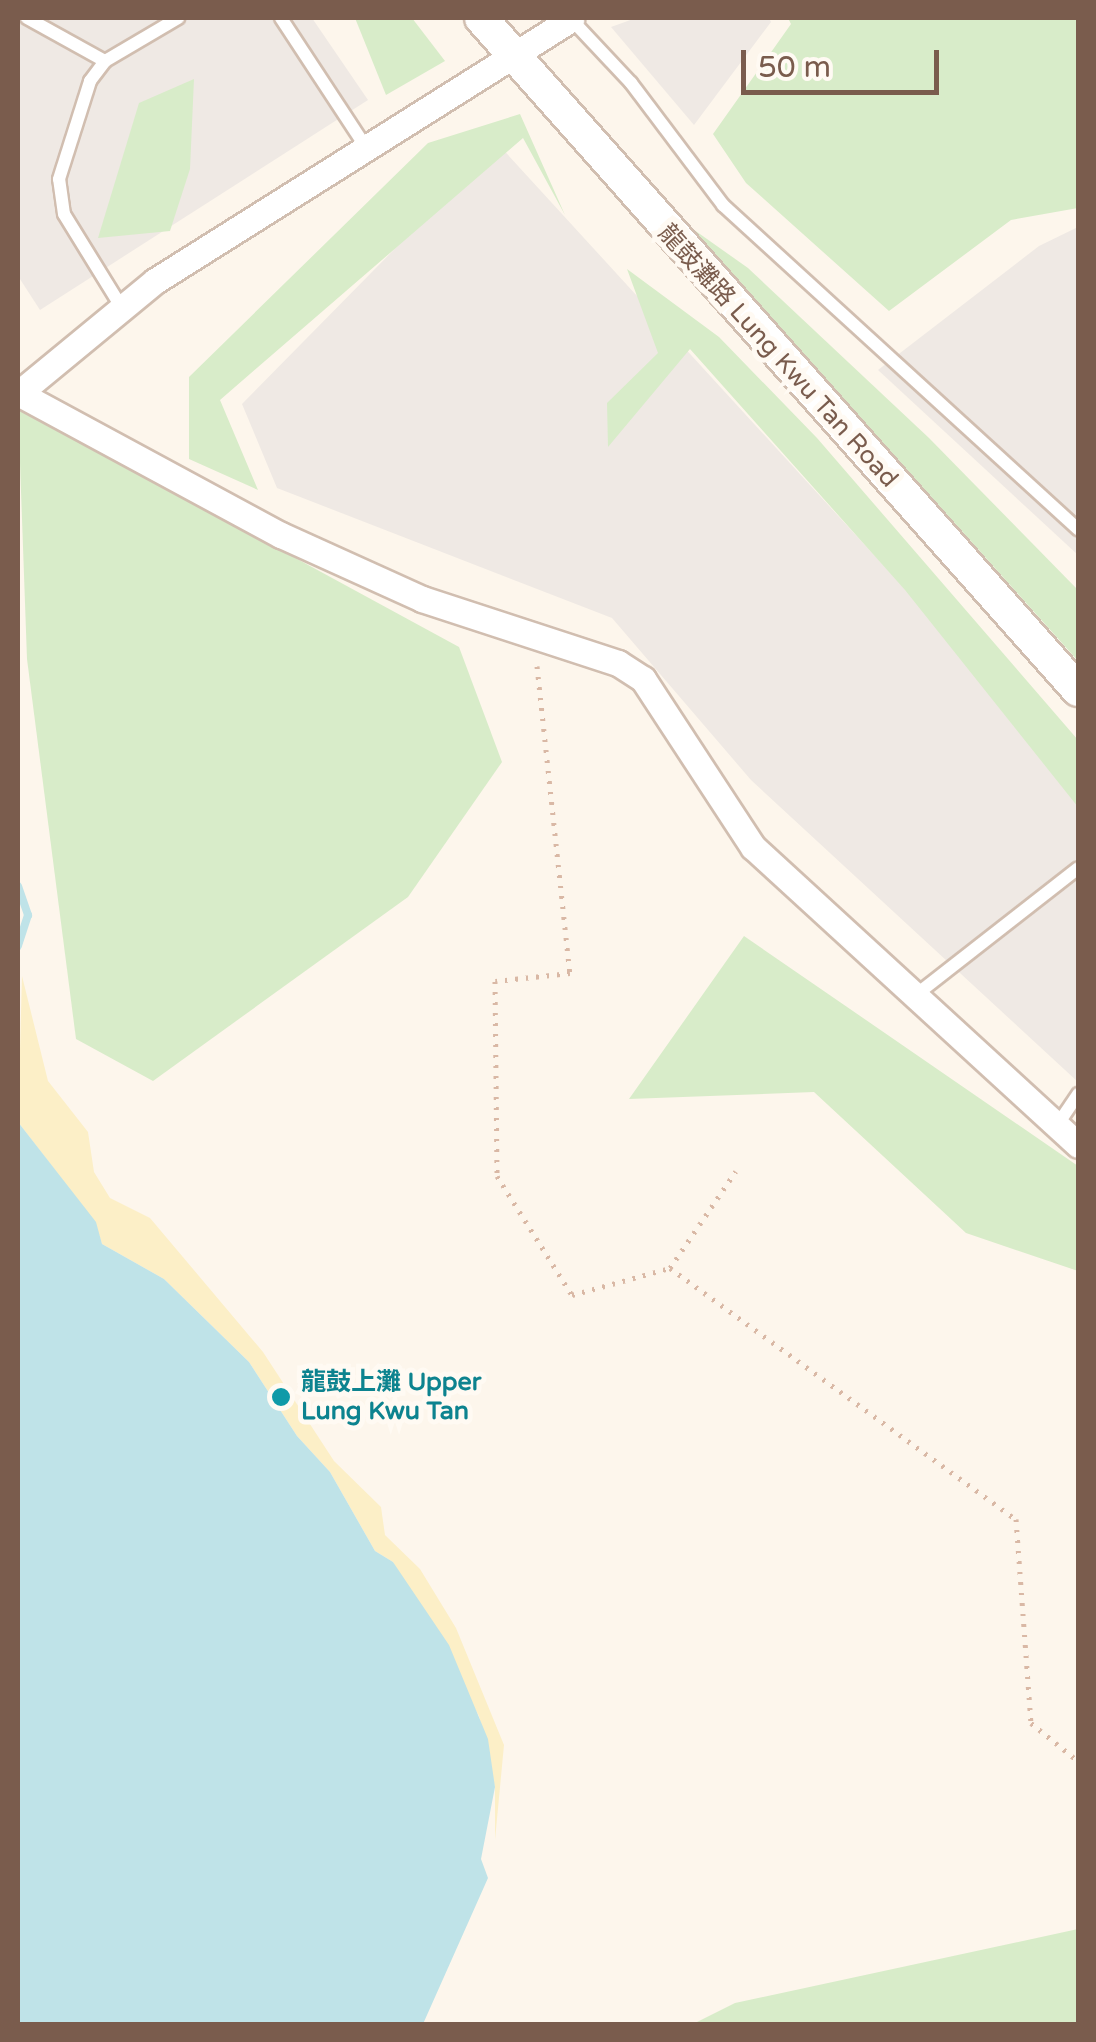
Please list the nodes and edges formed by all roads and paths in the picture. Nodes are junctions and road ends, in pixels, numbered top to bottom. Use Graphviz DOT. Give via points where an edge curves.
graph roads {
  1 [pos="27,18"];
  2 [pos="178,18"];
  3 [pos="282,18"];
  4 [pos="482,18"];
  5 [pos="570,18"];
  6 [pos="514,58"];
  7 [pos="105,61"];
  8 [pos="367,149"];
  9 [pos="122,308"];
  10 [pos="18,393"];
  11 [pos="1078,529"];
  12 [pos="537,666"];
  13 [pos="1078,690"];
  14 [pos="1078,868"];
  15 [pos="917,994"];
  16 [pos="1078,1094"];
  17 [pos="1056,1128"];
  18 [pos="1078,1145"];
  19 [pos="736,1171"];
  20 [pos="670,1268"];
  21 [pos="1078,1760"];
  1 -- 7 [label="lane"];
  2 -- 7 [label="lane"];
  3 -- 8 [label="lane"];
  4 -- 6 [label="street, 龍鼓灘路 Lung Kwu Tan Road"];
  5 -- 6 [label="street"];
  5 -- 11 [label="lane" via="630,83 723,205"];
  6 -- 8 [label="street"];
  6 -- 13 [label="street, 龍鼓灘路 Lung Kwu Tan Road"];
  7 -- 9 [label="lane" via="79,110 59,180 64,214"];
  8 -- 9 [label="street"];
  9 -- 10 [label="street"];
  10 -- 15 [label="street" via="280,535 422,599 618,663 643,679 738,830"];
  12 -- 20 [label="path" via="570,972 495,981 496,1176 572,1295"];
  14 -- 15 [label="lane"];
  15 -- 17 [label="street"];
  16 -- 17 [label="lane"];
  17 -- 18 [label="street"];
  19 -- 20 [label="path"];
  20 -- 21 [label="path" via="1016,1519 1031,1722"];
}
